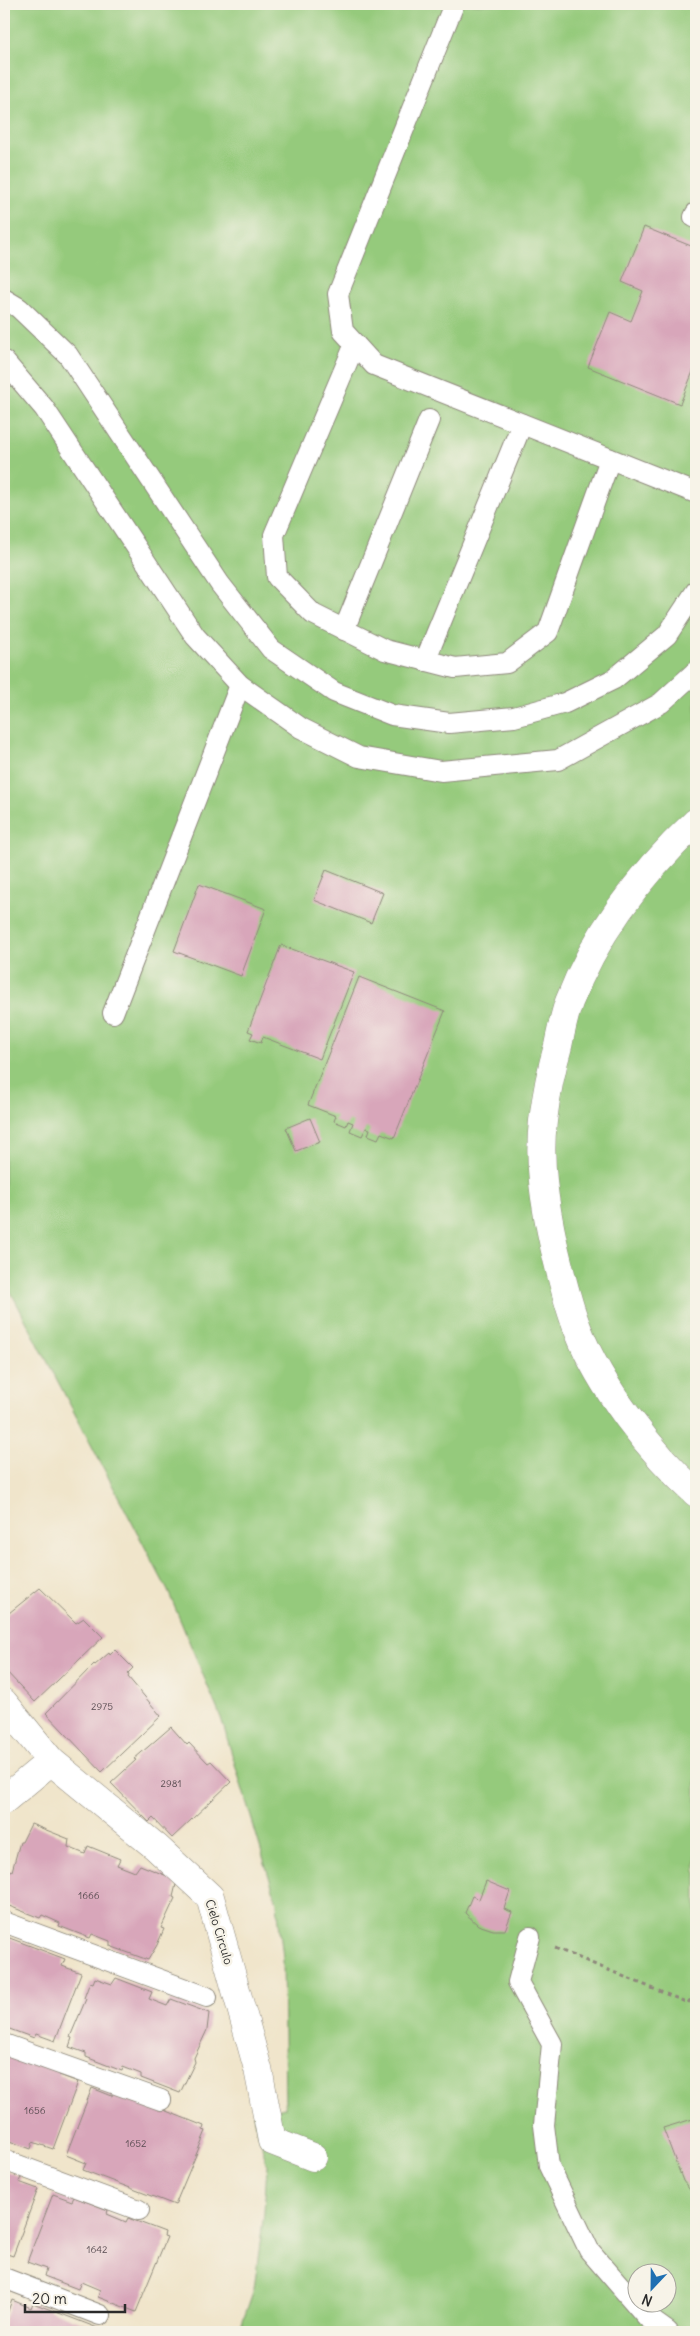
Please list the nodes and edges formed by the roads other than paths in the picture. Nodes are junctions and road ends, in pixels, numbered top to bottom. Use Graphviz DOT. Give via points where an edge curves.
graph roads {
  1 [pos="454,4"];
  2 [pos="696,212"];
  3 [pos="696,218"];
  4 [pos="4,299"];
  5 [pos="355,344"];
  6 [pos="4,362"];
  7 [pos="429,420"];
  8 [pos="522,424"];
  9 [pos="610,459"];
  10 [pos="696,493"];
  11 [pos="696,591"];
  12 [pos="344,630"];
  13 [pos="425,660"];
  14 [pos="696,671"];
  15 [pos="240,685"];
  16 [pos="696,822"];
  17 [pos="113,1013"];
  18 [pos="696,1493"];
  19 [pos="4,1703"];
  20 [pos="51,1761"];
  21 [pos="4,1800"];
  22 [pos="4,1922"];
  23 [pos="530,1937"];
  24 [pos="207,1997"];
  25 [pos="4,2044"];
  26 [pos="162,2100"];
  27 [pos="313,2157"];
  28 [pos="4,2160"];
  29 [pos="139,2210"];
  30 [pos="4,2278"];
  31 [pos="100,2315"];
  32 [pos="668,2332"];
  1 -- 5 [label="lane" via="338,294 343,331"];
  2 -- 3 [label="lane"];
  4 -- 11 [label="lane" via="19,308 68,355 220,584 271,649 334,692 392,715 449,723 514,717 565,703 614,679 667,635"];
  5 -- 8 [label="lane" via="374,365"];
  5 -- 12 [label="lane" via="274,535 277,577 313,614"];
  6 -- 15 [label="lane" via="44,408 195,636"];
  7 -- 12 [label="lane"];
  8 -- 9 [label="lane"];
  8 -- 13 [label="lane"];
  9 -- 10 [label="lane"];
  9 -- 13 [label="lane" via="548,632 507,663 454,668"];
  12 -- 13 [label="lane" via="385,650"];
  14 -- 15 [label="lane" via="661,703 558,760 441,771 359,756 301,728"];
  15 -- 17 [label="lane"];
  16 -- 18 [label="street" via="627,896 592,954 569,1002 553,1064 543,1122 542,1168 545,1205 561,1276 578,1331 598,1372 651,1448"];
  19 -- 20 [label="street, Cielo Circulo"];
  20 -- 21 [label="street"];
  20 -- 27 [label="street, Cielo Circulo" via="156,1846 210,1897 258,2068 272,2141"];
  22 -- 24 [label="lane"];
  23 -- 32 [label="lane" via="518,1982 552,2044 544,2125 549,2166 589,2250 647,2317"];
  25 -- 26 [label="lane"];
  28 -- 29 [label="lane"];
  30 -- 31 [label="lane"];
}
